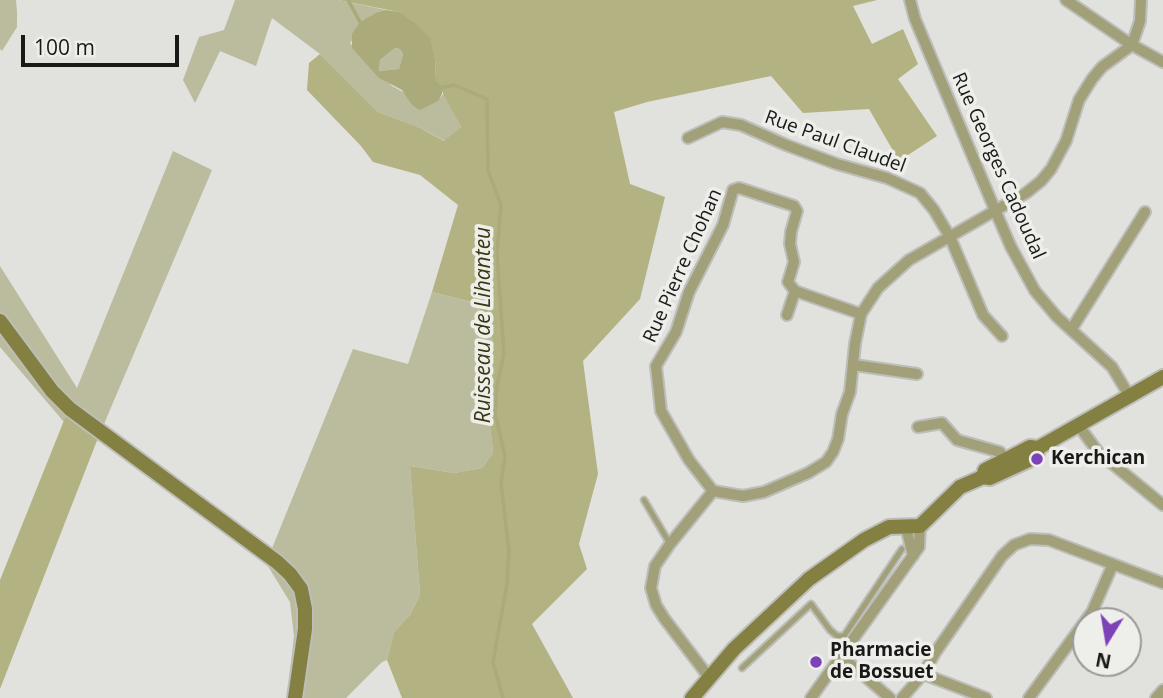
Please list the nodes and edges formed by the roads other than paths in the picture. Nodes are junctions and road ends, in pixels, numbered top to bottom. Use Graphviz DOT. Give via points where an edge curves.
graph roads {
  1 [pos="910,0"];
  2 [pos="1066,0"];
  3 [pos="1141,0"];
  4 [pos="1132,45"];
  5 [pos="1163,62"];
  6 [pos="688,138"];
  7 [pos="995,210"];
  8 [pos="1145,212"];
  9 [pos="950,237"];
  10 [pos="795,290"];
  11 [pos="861,314"];
  12 [pos="787,315"];
  13 [pos="0,321"];
  14 [pos="1071,330"];
  15 [pos="1002,336"];
  16 [pos="854,365"];
  17 [pos="917,374"];
  18 [pos="1163,377"];
  19 [pos="1130,397"];
  20 [pos="1079,426"];
  21 [pos="918,427"];
  22 [pos="1007,464"];
  23 [pos="713,491"];
  24 [pos="644,500"];
  25 [pos="1163,505"];
  26 [pos="913,527"];
  27 [pos="670,544"];
  28 [pos="902,549"];
  29 [pos="1113,564"];
  30 [pos="1163,583"];
  31 [pos="841,656"];
  32 [pos="742,668"];
  33 [pos="923,674"];
  34 [pos="702,690"];
  35 [pos="1163,690"];
  36 [pos="295,698"];
  37 [pos="811,698"];
  38 [pos="890,698"];
  39 [pos="902,698"];
  40 [pos="986,698"];
  41 [pos="1029,698"];
  42 [pos="1156,698"];
  1 -- 7 [label="street, Rue Georges Cadoudal"];
  2 -- 4 [label="street"];
  3 -- 4 [label="street"];
  4 -- 5 [label="street"];
  4 -- 7 [label="street" via="1092,79 1046,175 1026,193"];
  6 -- 9 [label="street, Rue Paul Claudel" via="722,122 741,125 799,150 887,178 920,193"];
  7 -- 9 [label="street"];
  7 -- 14 [label="street, Rue Georges Cadoudal" via="1035,291"];
  8 -- 14 [label="street"];
  9 -- 11 [label="street" via="909,260 878,288"];
  9 -- 15 [label="street, Rue Paul Claudel" via="984,315"];
  10 -- 11 [label="street"];
  10 -- 12 [label="street, Rue Pierre Chohan"];
  10 -- 23 [label="street, Rue Pierre Chohan" via="788,282 794,206 733,190 723,225 656,366 661,411"];
  11 -- 16 [label="street"];
  13 -- 36 [label="main road" via="70,409 276,562 301,589 305,629"];
  14 -- 19 [label="street, Rue Georges Cadoudal" via="1112,368"];
  16 -- 17 [label="street"];
  16 -- 23 [label="street" via="838,439 826,462 764,492 743,496"];
  18 -- 19 [label="main road"];
  19 -- 20 [label="main road"];
  20 -- 22 [label="main road" via="1038,448 1035,456"];
  20 -- 25 [label="street" via="1098,452"];
  21 -- 22 [label="street" via="942,423 957,440 1000,452"];
  22 -- 26 [label="main road" via="990,478 960,487"];
  23 -- 27 [label="street"];
  24 -- 27 [label="lane"];
  26 -- 31 [label="street" via="913,556"];
  26 -- 34 [label="main road" via="889,527 809,579 734,649"];
  27 -- 34 [label="street" via="655,566 651,588"];
  28 -- 32 [label="lane" via="844,636 830,631 811,604"];
  29 -- 30 [label="street"];
  29 -- 33 [label="street" via="1049,540 1030,539 1014,545"];
  29 -- 41 [label="street" via="1092,612"];
  31 -- 37 [label="street"];
  31 -- 38 [label="street"];
  33 -- 39 [label="street"];
  33 -- 40 [label="street"];
  35 -- 42 [label="street"];
}
